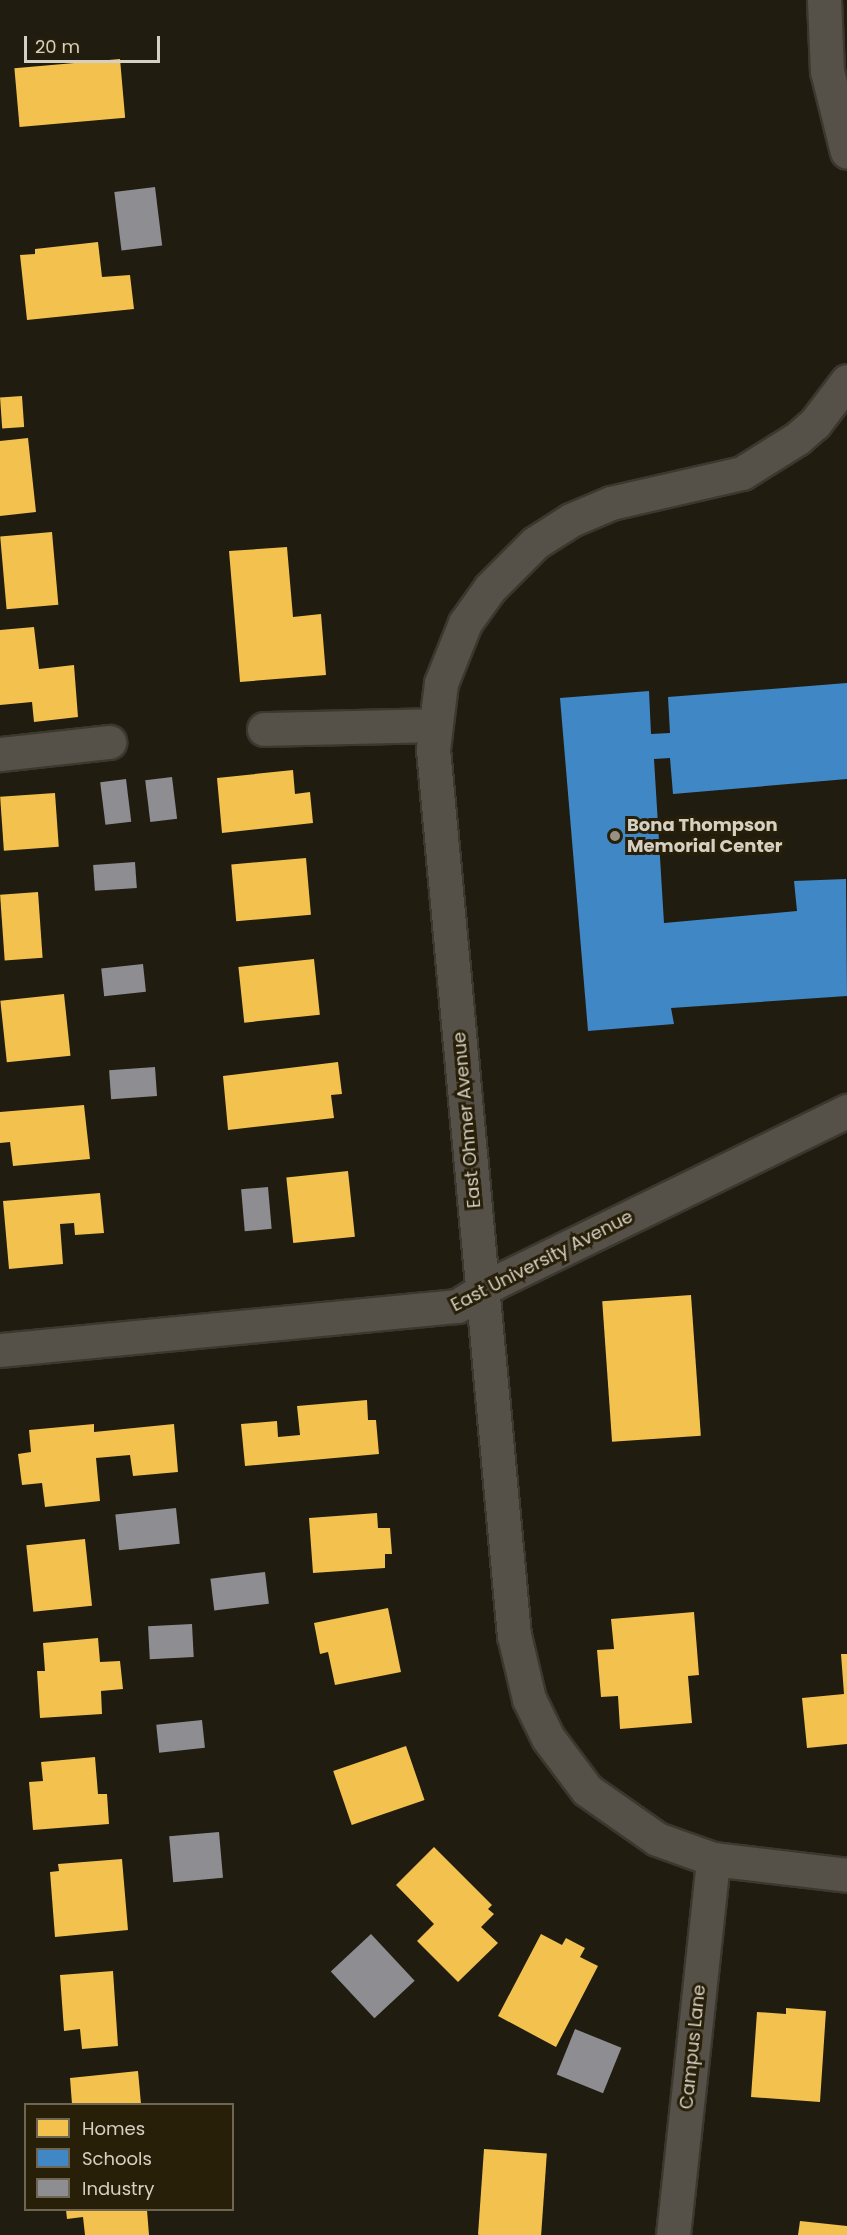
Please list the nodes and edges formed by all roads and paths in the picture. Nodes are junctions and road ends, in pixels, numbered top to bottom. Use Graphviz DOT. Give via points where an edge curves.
graph roads {
  1 [pos="824,0"];
  2 [pos="847,152"];
  3 [pos="847,381"];
  4 [pos="434,725"];
  5 [pos="264,729"];
  6 [pos="109,742"];
  7 [pos="0,754"];
  8 [pos="847,1111"];
  9 [pos="482,1291"];
  10 [pos="0,1350"];
  11 [pos="713,1859"];
  12 [pos="847,1875"];
  13 [pos="673,2235"];
  1 -- 2 [label="street" via="826,71"];
  3 -- 4 [label="street, East Ohmer Avenue" via="807,430 742,473 611,503 571,520 535,543 490,588 465,624 441,683"];
  4 -- 5 [label="street"];
  4 -- 9 [label="street, East Ohmer Avenue"];
  6 -- 7 [label="street"];
  8 -- 9 [label="street, East University Avenue"];
  9 -- 10 [label="street, East University Avenue" via="440,1311"];
  9 -- 11 [label="street, East Ohmer Avenue" via="514,1635 529,1699 548,1738 587,1790 657,1839"];
  11 -- 12 [label="street, East Ohmer Avenue"];
  11 -- 13 [label="street, Campus Lane"];
}
